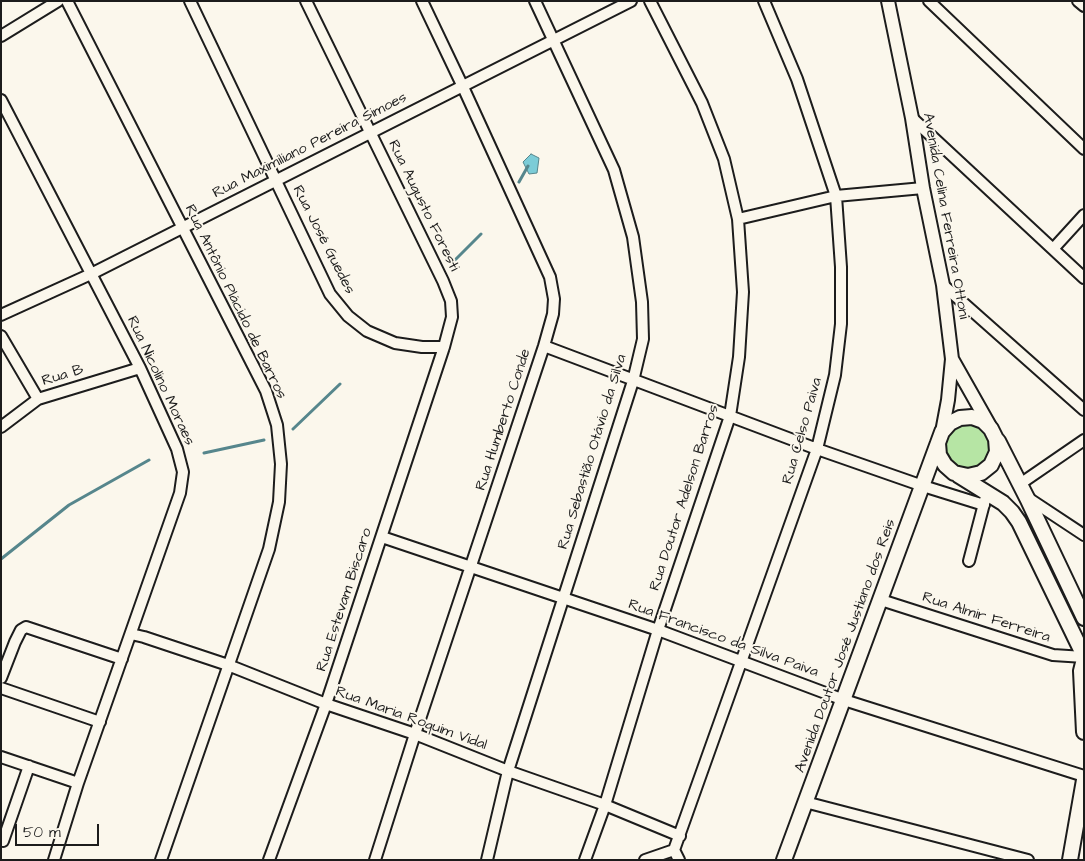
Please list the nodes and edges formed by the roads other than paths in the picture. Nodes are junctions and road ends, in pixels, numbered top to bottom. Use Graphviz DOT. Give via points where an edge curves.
graph roads {
  1 [pos="58,1"];
  2 [pos="67,1"];
  3 [pos="190,1"];
  4 [pos="306,1"];
  5 [pos="422,1"];
  6 [pos="535,1"];
  7 [pos="631,1"];
  8 [pos="650,1"];
  9 [pos="764,1"];
  10 [pos="888,1"];
  11 [pos="929,1"];
  12 [pos="1078,1"];
  13 [pos="1084,6"];
  14 [pos="1,36"];
  15 [pos="554,39"];
  16 [pos="463,87"];
  17 [pos="1,100"];
  18 [pos="912,118"];
  19 [pos="371,132"];
  20 [pos="1084,149"];
  21 [pos="276,180"];
  22 [pos="923,188"];
  23 [pos="836,196"];
  24 [pos="1084,215"];
  25 [pos="738,218"];
  26 [pos="182,227"];
  27 [pos="1053,249"];
  28 [pos="91,274"];
  29 [pos="1084,278"];
  30 [pos="943,285"];
  31 [pos="1,315"];
  32 [pos="1,336"];
  33 [pos="544,346"];
  34 [pos="444,347"];
  35 [pos="952,359"];
  36 [pos="140,368"];
  37 [pos="633,381"];
  38 [pos="38,400"];
  39 [pos="1084,410"];
  40 [pos="730,416"];
  41 [pos="1,427"];
  42 [pos="994,434"];
  43 [pos="940,437"];
  44 [pos="1084,440"];
  45 [pos="817,449"];
  46 [pos="954,473"];
  47 [pos="1020,484"];
  48 [pos="922,486"];
  49 [pos="1027,498"];
  50 [pos="985,499"];
  51 [pos="1084,535"];
  52 [pos="382,537"];
  53 [pos="969,561"];
  54 [pos="472,566"];
  55 [pos="564,598"];
  56 [pos="881,600"];
  57 [pos="1084,618"];
  58 [pos="658,630"];
  59 [pos="131,634"];
  60 [pos="1084,657"];
  61 [pos="122,659"];
  62 [pos="743,662"];
  63 [pos="228,665"];
  64 [pos="1,678"];
  65 [pos="1,688"];
  66 [pos="844,700"];
  67 [pos="326,704"];
  68 [pos="100,722"];
  69 [pos="1084,732"];
  70 [pos="415,734"];
  71 [pos="1,757"];
  72 [pos="29,766"];
  73 [pos="508,771"];
  74 [pos="1084,776"];
  75 [pos="1084,780"];
  76 [pos="78,783"];
  77 [pos="805,802"];
  78 [pos="605,804"];
  79 [pos="1080,830"];
  80 [pos="680,836"];
  81 [pos="3,841"];
  82 [pos="677,855"];
  83 [pos="54,860"];
  84 [pos="161,860"];
  85 [pos="269,860"];
  86 [pos="375,860"];
  87 [pos="487,860"];
  88 [pos="585,860"];
  89 [pos="645,860"];
  90 [pos="784,860"];
  91 [pos="1028,860"];
  92 [pos="1070,860"];
  1 -- 14 [label="street"];
  2 -- 26 [label="street, Rua Antônio Plácido de Barros"];
  3 -- 21 [label="street, Rua José Guedes"];
  4 -- 19 [label="street, Rua Augusto Foresti"];
  5 -- 16 [label="street, Rua Humberto Conde"];
  6 -- 15 [label="street, Rua Sebastião Otávio da Silva"];
  7 -- 15 [label="street, Rua Maximiliano Pereira Simoes"];
  8 -- 25 [label="street, Rua Doutor Adelson Barros" via="702,102 724,159"];
  9 -- 23 [label="street, Rua Celso Paiva" via="797,79"];
  10 -- 18 [label="street, Avenida Celina Ferreira Ottoni"];
  11 -- 20 [label="street"];
  12 -- 13 [label="street"];
  15 -- 16 [label="street, Rua Maximiliano Pereira Simoes"];
  15 -- 37 [label="street, Rua Sebastião Otávio da Silva" via="614,170 633,237 642,302 643,339"];
  16 -- 19 [label="street, Rua Maximiliano Pereira Simoes"];
  16 -- 33 [label="street, Rua Humberto Conde" via="550,277 554,299"];
  17 -- 28 [label="street, Rua Nicolino Moraes"];
  18 -- 22 [label="street, Avenida Celina Ferreira Ottoni"];
  18 -- 27 [label="street"];
  19 -- 21 [label="street, Rua Maximiliano Pereira Simoes"];
  19 -- 34 [label="street, Rua Augusto Foresti" via="451,301 452,317"];
  21 -- 26 [label="street, Rua Maximiliano Pereira Simoes"];
  21 -- 34 [label="street, Rua José Guedes" via="330,294 348,316 368,331 394,343"];
  22 -- 23 [label="street"];
  22 -- 30 [label="street, Avenida Celina Ferreira Ottoni"];
  23 -- 25 [label="street"];
  23 -- 45 [label="street, Rua Celso Paiva" via="841,324 835,375"];
  24 -- 27 [label="street"];
  25 -- 40 [label="street, Rua Doutor Adelson Barros" via="743,292 739,357"];
  26 -- 28 [label="street, Rua Maximiliano Pereira Simoes"];
  26 -- 63 [label="street, Rua Antônio Plácido de Barros" via="266,391 277,425 281,464 279,502 269,549"];
  27 -- 29 [label="street"];
  28 -- 31 [label="street, Rua Maximiliano Pereira Simoes"];
  28 -- 36 [label="street, Rua Nicolino Moraes"];
  30 -- 35 [label="street, Avenida Celina Ferreira Ottoni"];
  30 -- 39 [label="street"];
  32 -- 38 [label="street"];
  33 -- 37 [label="street"];
  33 -- 54 [label="street, Rua Humberto Conde"];
  34 -- 52 [label="street, Rua Estevam Biscaro"];
  35 -- 42 [label="street, Avenida Celina Ferreira Ottoni"];
  35 -- 43 [label="street, Avenida Doutor José Justiano dos Reis"];
  36 -- 38 [label="street, Rua B"];
  36 -- 59 [label="street, Rua Nicolino Moraes" via="177,449 183,472 180,493"];
  37 -- 40 [label="street"];
  37 -- 55 [label="street, Rua Sebastião Otávio da Silva"];
  38 -- 41 [label="street, Rua B"];
  40 -- 45 [label="street"];
  40 -- 58 [label="street, Rua Doutor Adelson Barros"];
  42 -- 43 [label="main road" via="983,421 972,417 950,423"];
  42 -- 46 [label="main road" via="997,452 991,465 981,473 968,476"];
  42 -- 47 [label="main road, Avenida Celina Ferreira Ottoni"];
  43 -- 46 [label="main road" via="939,455"];
  43 -- 48 [label="main road, Avenida Doutor José Justiano dos Reis"];
  44 -- 47 [label="street"];
  45 -- 48 [label="street"];
  45 -- 62 [label="street, Rua Celso Paiva"];
  46 -- 50 [label="main road"];
  47 -- 49 [label="main road, Avenida Celina Ferreira Ottoni"];
  48 -- 50 [label="street"];
  48 -- 56 [label="main road, Avenida Doutor José Justiano dos Reis"];
  49 -- 51 [label="street"];
  49 -- 57 [label="main road, Avenida Celina Ferreira Ottoni"];
  50 -- 53 [label="street"];
  50 -- 60 [label="main road" via="1003,503 1019,522"];
  52 -- 54 [label="street, Rua Francisco da Silva Paiva"];
  52 -- 67 [label="street, Rua Estevam Biscaro"];
  54 -- 55 [label="street, Rua Francisco da Silva Paiva"];
  54 -- 70 [label="street, Rua Humberto Conde"];
  55 -- 58 [label="street, Rua Francisco da Silva Paiva"];
  55 -- 73 [label="street, Rua Sebastião Otávio da Silva"];
  56 -- 60 [label="street, Rua Almir Ferreira" via="1053,655"];
  56 -- 66 [label="main road, Avenida Doutor José Justiano dos Reis"];
  58 -- 62 [label="street, Rua Francisco da Silva Paiva"];
  58 -- 78 [label="street, Rua Doutor Adelson Barros"];
  59 -- 61 [label="street, Rua Nicolino Moraes"];
  59 -- 63 [label="street, Rua Maria Roquim Vidal"];
  60 -- 69 [label="main road" via="1081,671"];
  61 -- 64 [label="street" via="30,628 21,630"];
  61 -- 68 [label="street, Rua Nicolino Moraes"];
  62 -- 66 [label="street, Rua Francisco da Silva Paiva"];
  62 -- 80 [label="street, Rua Celso Paiva"];
  63 -- 67 [label="street, Rua Maria Roquim Vidal"];
  63 -- 84 [label="street, Rua Antônio Plácido de Barros"];
  65 -- 68 [label="street"];
  66 -- 74 [label="street, Rua Francisco da Silva Paiva"];
  66 -- 77 [label="main road, Avenida Doutor José Justiano dos Reis"];
  67 -- 70 [label="street, Rua Maria Roquim Vidal"];
  67 -- 85 [label="street, Rua Estevam Biscaro"];
  68 -- 76 [label="street, Rua Nicolino Moraes"];
  70 -- 73 [label="street, Rua Maria Roquim Vidal"];
  70 -- 86 [label="street, Rua Humberto Conde"];
  71 -- 72 [label="street"];
  72 -- 76 [label="street"];
  72 -- 81 [label="street"];
  73 -- 78 [label="street, Rua Maria Roquim Vidal"];
  73 -- 87 [label="street, Rua Sebastião Otávio da Silva"];
  75 -- 79 [label="main road"];
  76 -- 83 [label="street, Rua Nicolino Moraes"];
  77 -- 90 [label="main road, Avenida Doutor José Justiano dos Reis"];
  77 -- 91 [label="street"];
  78 -- 80 [label="street, Rua Maria Roquim Vidal"];
  78 -- 88 [label="street, Rua Doutor Adelson Barros"];
  79 -- 92 [label="main road"];
  80 -- 82 [label="street, Rua Celso Paiva"];
  82 -- 89 [label="street"];
}
